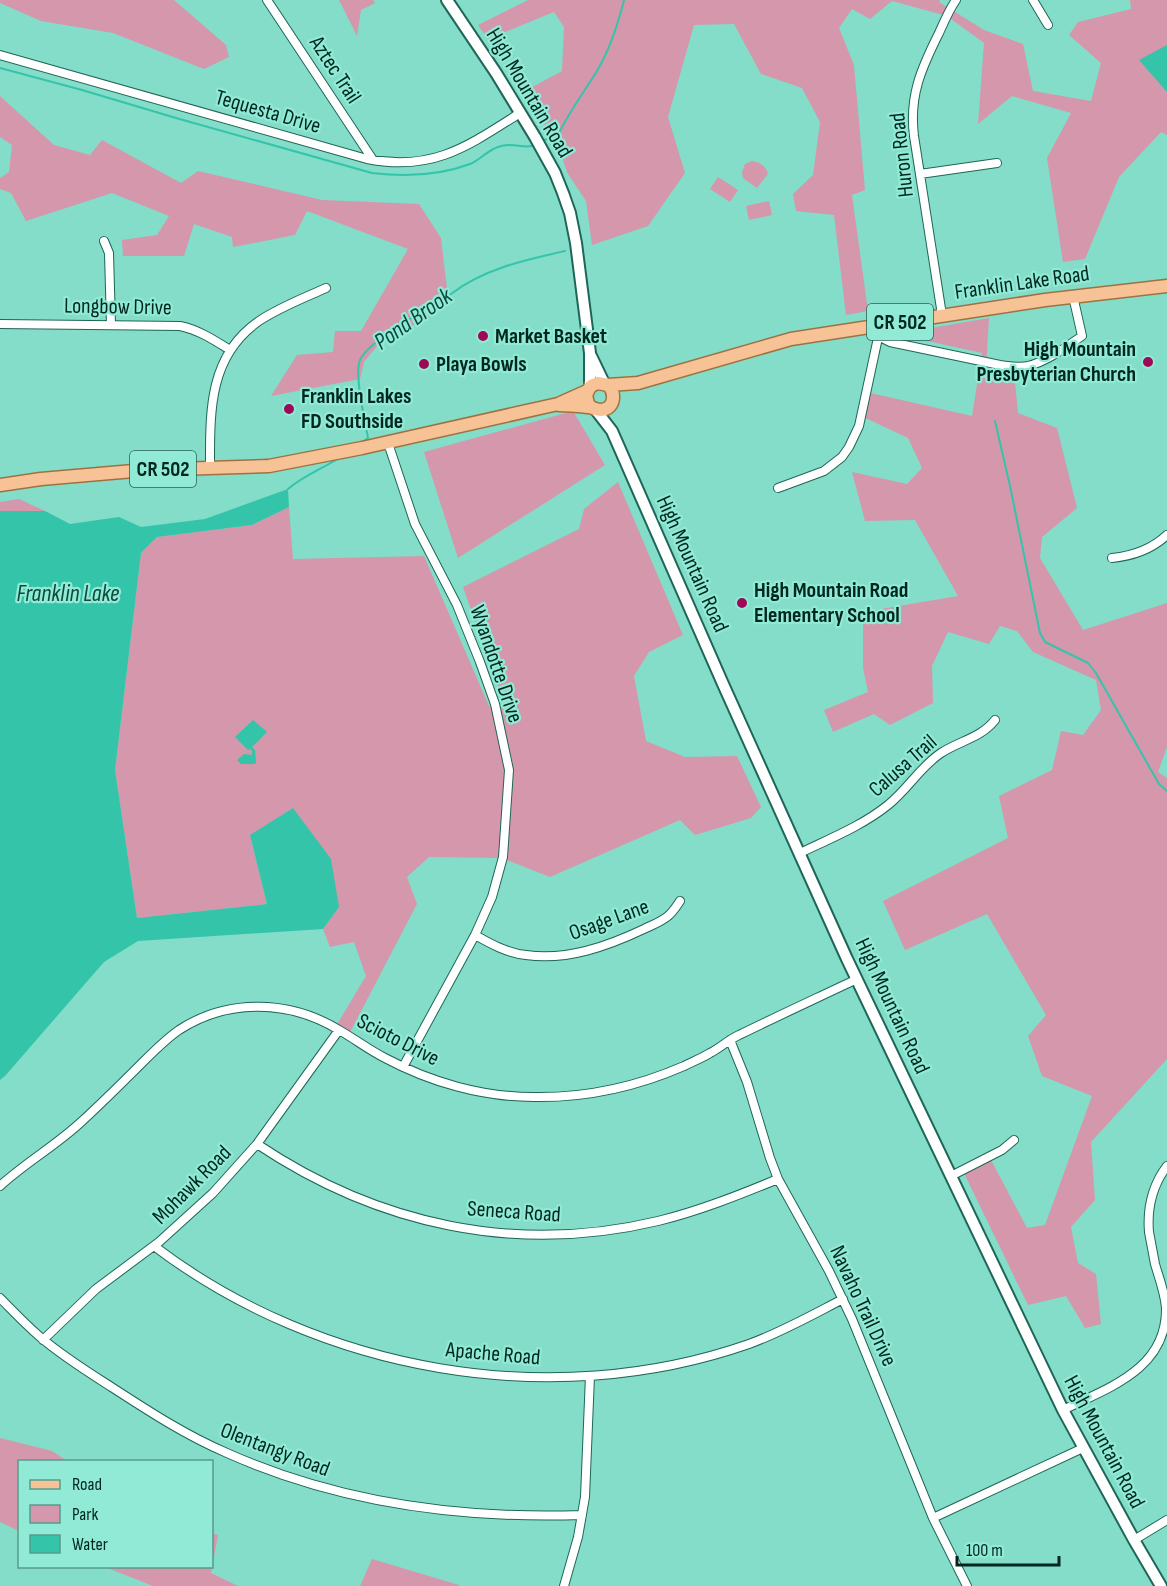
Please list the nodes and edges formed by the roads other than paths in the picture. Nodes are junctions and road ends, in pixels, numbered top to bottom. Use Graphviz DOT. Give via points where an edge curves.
graph roads {
  1 [pos="267,0"];
  2 [pos="447,0"];
  3 [pos="956,0"];
  4 [pos="1033,0"];
  5 [pos="1048,25"];
  6 [pos="0,55"];
  7 [pos="520,113"];
  8 [pos="372,160"];
  9 [pos="997,163"];
  10 [pos="920,174"];
  11 [pos="104,241"];
  12 [pos="1167,286"];
  13 [pos="326,288"];
  14 [pos="1074,296"];
  15 [pos="942,315"];
  16 [pos="0,324"];
  17 [pos="111,325"];
  18 [pos="879,331"];
  19 [pos="230,350"];
  20 [pos="590,353"];
  21 [pos="638,382"];
  22 [pos="606,384"];
  23 [pos="588,389"];
  24 [pos="612,402"];
  25 [pos="558,405"];
  26 [pos="593,408"];
  27 [pos="612,431"];
  28 [pos="388,443"];
  29 [pos="210,468"];
  30 [pos="0,485"];
  31 [pos="778,488"];
  32 [pos="1167,535"];
  33 [pos="1112,558"];
  34 [pos="995,720"];
  35 [pos="800,853"];
  36 [pos="680,902"];
  37 [pos="475,935"];
  38 [pos="857,979"];
  39 [pos="339,1030"];
  40 [pos="730,1040"];
  41 [pos="403,1067"];
  42 [pos="1014,1140"];
  43 [pos="257,1144"];
  44 [pos="1167,1166"];
  45 [pos="951,1176"];
  46 [pos="778,1179"];
  47 [pos="0,1186"];
  48 [pos="154,1246"];
  49 [pos="0,1298"];
  50 [pos="843,1299"];
  51 [pos="43,1340"];
  52 [pos="590,1376"];
  53 [pos="1063,1410"];
  54 [pos="1083,1448"];
  55 [pos="582,1515"];
  56 [pos="933,1518"];
  57 [pos="1167,1520"];
  58 [pos="1134,1540"];
  59 [pos="564,1586"];
  60 [pos="967,1586"];
  61 [pos="1161,1586"];
  1 -- 8 [label="street, Aztec Trail"];
  2 -- 7 [label="main road, High Mountain Road"];
  3 -- 10 [label="street, Huron Road" via="923,64 914,95 913,127"];
  4 -- 5 [label="street"];
  6 -- 8 [label="street, Tequesta Drive"];
  7 -- 8 [label="street, Tequesta Drive" via="445,156 410,163"];
  7 -- 20 [label="main road, High Mountain Road" via="555,173 570,213"];
  9 -- 10 [label="street"];
  10 -- 15 [label="street, Huron Road"];
  11 -- 17 [label="street" via="109,253"];
  12 -- 14 [label="main road, Franklin Lake Road / CR 502"];
  13 -- 19 [label="street" via="258,322"];
  14 -- 15 [label="main road, Franklin Lake Road / CR 502"];
  14 -- 18 [label="street" via="1082,336 1029,366 1000,365 890,342"];
  15 -- 18 [label="main road, Franklin Lake Road / CR 502"];
  16 -- 17 [label="street, Longbow Drive"];
  17 -- 19 [label="street, Longbow Drive" via="183,327 205,334"];
  18 -- 21 [label="main road, Franklin Lake Road / CR 502" via="801,337"];
  18 -- 31 [label="street" via="859,426 849,447 824,471"];
  19 -- 29 [label="street" via="212,399"];
  20 -- 22 [label="main road, High Mountain Road"];
  20 -- 23 [label="main road, High Mountain Road"];
  21 -- 22 [label="main road, Franklin Lake Road / CR 502"];
  21 -- 24 [label="main road, Franklin Lake Road / CR 502"];
  22 -- 23 [label="main road, CR 502" via="597,383"];
  22 -- 24 [label="main road" via="613,391"];
  23 -- 25 [label="main road, CR 502"];
  23 -- 26 [label="main road" via="586,399"];
  24 -- 26 [label="main road, CR 502" via="604,410"];
  24 -- 27 [label="main road, High Mountain Road"];
  25 -- 26 [label="main road, CR 502"];
  25 -- 28 [label="main road, CR 502"];
  26 -- 27 [label="main road, High Mountain Road"];
  27 -- 35 [label="main road, High Mountain Road"];
  28 -- 29 [label="main road, CR 502" via="269,466"];
  28 -- 37 [label="street, Wyandotte Drive" via="415,524 457,605 480,662 495,704 509,770 503,857 492,897"];
  29 -- 30 [label="main road, CR 502" via="133,471"];
  32 -- 33 [label="street" via="1140,553"];
  34 -- 35 [label="street, Calusa Trail" via="980,734 931,760 880,812"];
  35 -- 38 [label="main road, High Mountain Road"];
  36 -- 37 [label="street, Osage Lane" via="657,923 606,945 575,953 526,955"];
  37 -- 41 [label="street, Wyandotte Drive"];
  38 -- 40 [label="street, Scioto Drive"];
  38 -- 45 [label="main road, High Mountain Road"];
  39 -- 41 [label="street, Scioto Drive"];
  39 -- 43 [label="street, Mohawk Road"];
  39 -- 47 [label="street, Scioto Drive" via="308,1015 267,1006 242,1007 206,1016 167,1040 79,1125"];
  40 -- 41 [label="street, Scioto Drive" via="709,1054 656,1077 577,1096 531,1098 485,1093 440,1082"];
  40 -- 46 [label="street, Navaho Trail Drive"];
  42 -- 45 [label="street"];
  43 -- 46 [label="street, Seneca Road" via="322,1183 369,1204 444,1225 530,1235 633,1227 708,1207"];
  43 -- 48 [label="street, Mohawk Road" via="213,1193"];
  44 -- 53 [label="street" via="1152,1196 1148,1220 1166,1310 1160,1343 1146,1364 1129,1378"];
  45 -- 53 [label="main road, High Mountain Road"];
  46 -- 50 [label="street, Navaho Trail Drive"];
  48 -- 51 [label="street, Mohawk Road" via="96,1289"];
  48 -- 52 [label="street, Apache Road" via="248,1305 360,1350 457,1370"];
  49 -- 51 [label="street, Olentangy Road"];
  50 -- 52 [label="street, Apache Road" via="778,1333 718,1354 656,1368"];
  50 -- 56 [label="street, Navaho Trail Drive"];
  51 -- 55 [label="street, Olentangy Road" via="164,1420 226,1453 291,1478 358,1497 434,1509 526,1516"];
  52 -- 55 [label="street"];
  53 -- 54 [label="main road, High Mountain Road"];
  54 -- 56 [label="street"];
  54 -- 58 [label="main road, High Mountain Road"];
  55 -- 59 [label="street"];
  56 -- 60 [label="street, Navaho Trail Drive"];
  57 -- 58 [label="street"];
  58 -- 61 [label="main road, High Mountain Road"];
}
